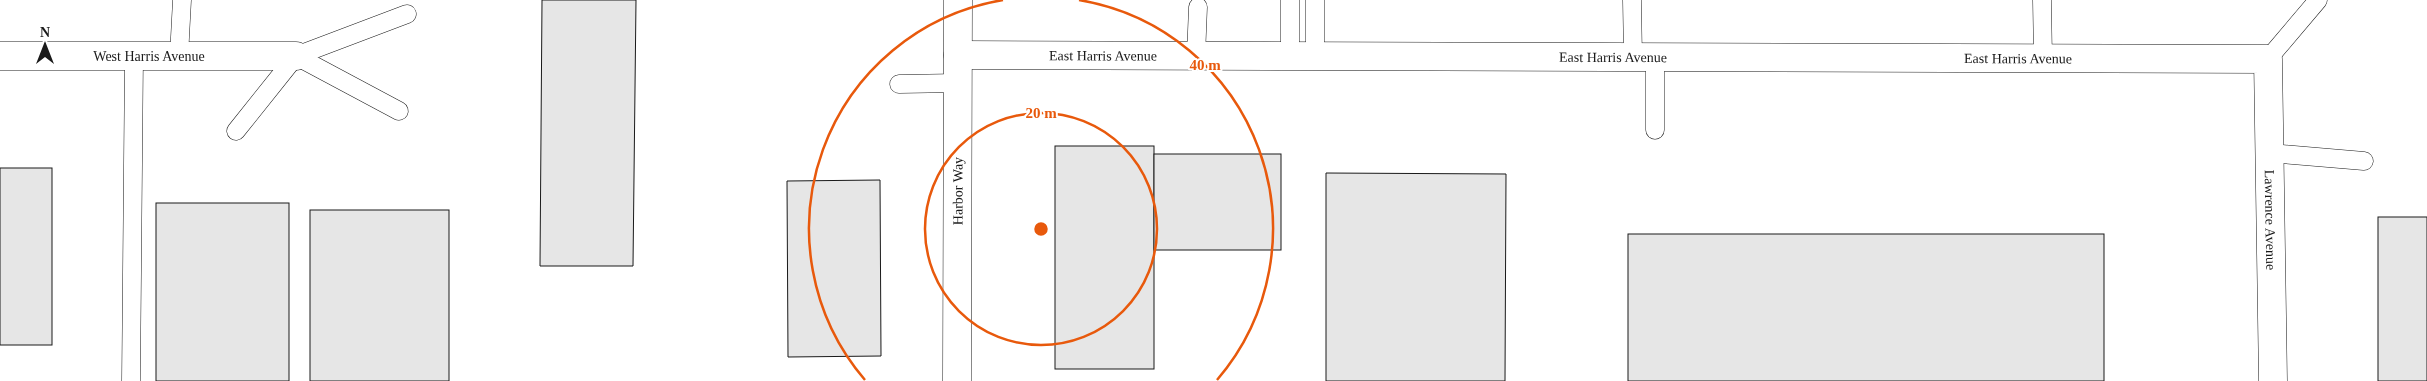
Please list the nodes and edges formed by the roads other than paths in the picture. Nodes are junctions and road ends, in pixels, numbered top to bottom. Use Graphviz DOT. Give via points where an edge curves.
graph roads {
  1 [pos="182,0"];
  2 [pos="958,0"];
  3 [pos="1290,0"];
  4 [pos="1315,0"];
  5 [pos="1632,0"];
  6 [pos="2042,0"];
  7 [pos="2318,0"];
  8 [pos="1198,6"];
  9 [pos="407,14"];
  10 [pos="958,55"];
  11 [pos="0,56"];
  12 [pos="134,56"];
  13 [pos="179,56"];
  14 [pos="296,56"];
  15 [pos="1196,56"];
  16 [pos="1303,56"];
  17 [pos="1644,57"];
  18 [pos="2043,58"];
  19 [pos="2268,59"];
  20 [pos="958,83"];
  21 [pos="899,84"];
  22 [pos="398,111"];
  23 [pos="1655,130"];
  24 [pos="236,131"];
  25 [pos="2270,153"];
  26 [pos="2364,161"];
  27 [pos="131,381"];
  28 [pos="957,381"];
  29 [pos="2273,381"];
  1 -- 13 [label="lane"];
  2 -- 10 [label="street, Harbor Way"];
  3 -- 16 [label="lane"];
  4 -- 16 [label="lane"];
  5 -- 17 [label="lane"];
  6 -- 18 [label="lane"];
  7 -- 19 [label="lane"];
  8 -- 15 [label="lane"];
  9 -- 14 [label="lane"];
  10 -- 15 [label="street, East Harris Avenue"];
  10 -- 20 [label="street, Harbor Way"];
  11 -- 12 [label="street, West Harris Avenue"];
  12 -- 13 [label="street, West Harris Avenue"];
  12 -- 27 [label="lane"];
  13 -- 14 [label="street, West Harris Avenue"];
  14 -- 22 [label="lane"];
  14 -- 24 [label="lane"];
  15 -- 16 [label="street, East Harris Avenue"];
  16 -- 17 [label="street, East Harris Avenue"];
  17 -- 18 [label="street, East Harris Avenue"];
  17 -- 23 [label="lane"];
  18 -- 19 [label="street, East Harris Avenue"];
  19 -- 25 [label="street, Lawrence Avenue"];
  20 -- 21 [label="lane"];
  20 -- 28 [label="street, Harbor Way"];
  25 -- 26 [label="lane"];
  25 -- 29 [label="street, Lawrence Avenue"];
}
